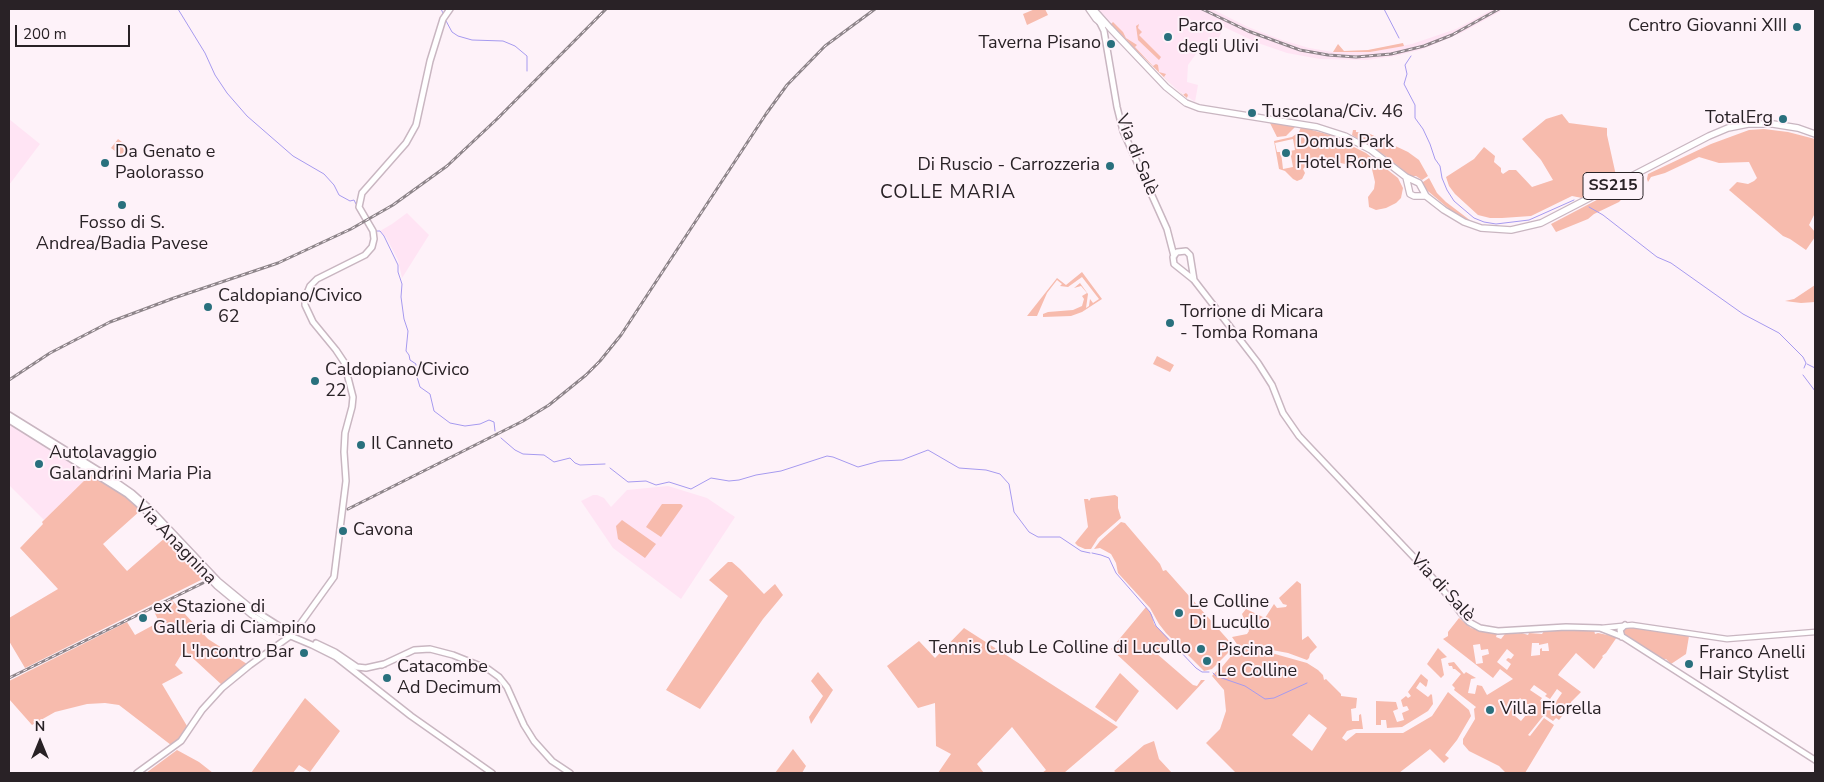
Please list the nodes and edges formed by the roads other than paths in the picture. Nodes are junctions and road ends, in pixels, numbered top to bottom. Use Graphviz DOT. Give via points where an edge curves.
graph roads {
  1 [pos="450,9"];
  2 [pos="1089,9"];
  3 [pos="1094,9"];
  4 [pos="1100,23"];
  5 [pos="1110,28"];
  6 [pos="1815,134"];
  7 [pos="1406,177"];
  8 [pos="1415,181"];
  9 [pos="1408,187"];
  10 [pos="1422,189"];
  11 [pos="1417,195"];
  12 [pos="1426,196"];
  13 [pos="1174,256"];
  14 [pos="1191,260"];
  15 [pos="1179,268"];
  16 [pos="1194,280"];
  17 [pos="9,415"];
  18 [pos="9,420"];
  19 [pos="1625,625"];
  20 [pos="1600,628"];
  21 [pos="1815,632"];
  22 [pos="292,635"];
  23 [pos="1622,637"];
  24 [pos="384,664"];
  25 [pos="389,699"];
  26 [pos="1815,760"];
  27 [pos="137,773"];
  28 [pos="492,773"];
  29 [pos="570,773"];
  1 -- 22 [label="main road" via="444,17 430,60 416,125 406,144 362,193 359,207 373,231 372,247 365,255 317,279 305,298 314,325 344,362 353,402 345,431 347,478 334,577"];
  2 -- 4 [label="main road"];
  3 -- 5 [label="main road"];
  4 -- 5 [label="main road"];
  4 -- 13 [label="main road, Via di Salè" via="1123,131 1167,229"];
  5 -- 7 [label="main road" via="1166,87 1188,104 1337,132 1368,148"];
  6 -- 12 [label="main road, SS215" via="1773,124 1728,128 1552,218 1520,229 1472,226"];
  7 -- 8 [label="main road"];
  7 -- 9 [label="main road"];
  8 -- 9 [label="main road"];
  8 -- 10 [label="main road"];
  9 -- 11 [label="main road" via="1410,194"];
  10 -- 11 [label="main road"];
  10 -- 12 [label="main road"];
  11 -- 12 [label="main road"];
  13 -- 14 [label="main road" via="1183,250"];
  13 -- 15 [label="main road" via="1174,264"];
  14 -- 15 [label="main road" via="1188,267"];
  14 -- 16 [label="main road"];
  15 -- 16 [label="main road, Via di Salè"];
  16 -- 20 [label="main road, Via di Salè" via="1259,365 1284,414 1303,440 1426,570 1467,620 1480,628 1496,631"];
  17 -- 22 [label="main road, Via Anagnina" via="128,490 224,585"];
  18 -- 22 [label="main road, Via Anagnina" via="122,491 144,508 228,596 260,621"];
  19 -- 20 [label="street"];
  19 -- 21 [label="street" via="1724,638"];
  19 -- 23 [label="main road" via="1620,630"];
  20 -- 23 [label="main road, Via di Salè"];
  22 -- 24 [label="main road, Via Anagnina" via="328,648 357,667"];
  22 -- 25 [label="main road, Via Anagnina" via="336,657"];
  22 -- 27 [label="main road" via="222,688 179,742"];
  23 -- 26 [label="main road, Via di Salè"];
  24 -- 25 [label="main road, Via Anagnina" via="363,675"];
  24 -- 29 [label="main road, Via Anagnina" via="414,650 430,649 453,654 487,668 507,687 535,743 554,763"];
  25 -- 28 [label="main road, Via Anagnina"];
}
